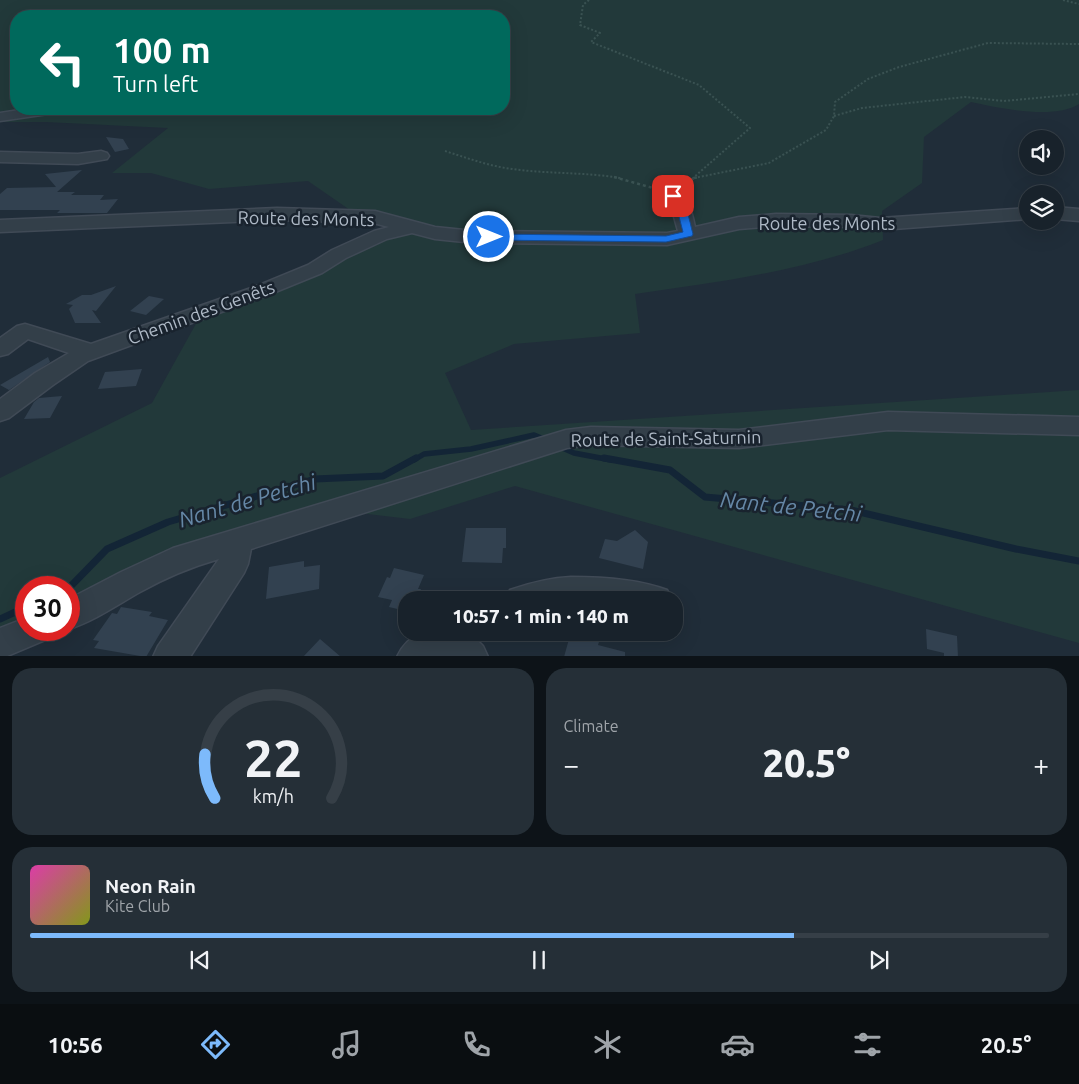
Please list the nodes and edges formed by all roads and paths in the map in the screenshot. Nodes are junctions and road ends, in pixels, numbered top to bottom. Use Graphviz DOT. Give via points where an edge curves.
graph roads {
  1 [pos="589,0"];
  2 [pos="1063,0"];
  3 [pos="1079,4"];
  4 [pos="1079,44"];
  5 [pos="1079,94"];
  6 [pos="14,115"];
  7 [pos="834,116"];
  8 [pos="0,117"];
  9 [pos="445,151"];
  10 [pos="101,156"];
  11 [pos="0,157"];
  12 [pos="0,163"];
  13 [pos="27,164"];
  14 [pos="692,178"];
  15 [pos="673,196"];
  16 [pos="1019,214"];
  17 [pos="1064,214"];
  18 [pos="1079,215"];
  19 [pos="0,226"];
  20 [pos="411,228"];
  21 [pos="688,234"];
  22 [pos="0,349"];
  23 [pos="91,352"];
  24 [pos="0,412"];
  25 [pos="1079,426"];
  26 [pos="237,542"];
  27 [pos="559,591"];
  28 [pos="600,591"];
  29 [pos="80,609"];
  30 [pos="15,637"];
  31 [pos="0,643"];
  32 [pos="465,644"];
  33 [pos="170,656"];
  34 [pos="414,656"];
  1 -- 14 [label="path" via="583,5 580,25 600,33 592,42 699,85 750,128"];
  2 -- 3 [label="path"];
  4 -- 7 [label="path" via="988,43 947,56 913,62 858,85 835,102"];
  5 -- 7 [label="path" via="1004,101 965,97 862,108"];
  6 -- 8 [label="street"];
  7 -- 14 [label="path" via="826,130 769,163"];
  9 -- 15 [label="path" via="508,168 624,179"];
  10 -- 11 [label="street"];
  12 -- 13 [label="street"];
  14 -- 15 [label="path"];
  15 -- 21 [label="street" via="680,205"];
  16 -- 21 [label="street, Route des Monts" via="880,224 776,220 739,223"];
  17 -- 18 [label="street"];
  19 -- 20 [label="street, Route des Monts" via="277,214 376,217"];
  20 -- 21 [label="street, Route des Monts" via="474,237 666,239"];
  20 -- 23 [label="street, Chemin des Genêts" via="381,235 261,291"];
  22 -- 23 [label="street" via="25,332"];
  23 -- 24 [label="street, Chemin des Genêts" via="44,379"];
  25 -- 26 [label="street, Route de Saint-Saturnin" via="888,421 739,439 591,436 554,443"];
  26 -- 29 [label="street, Route de Saint-Saturnin" via="184,557"];
  26 -- 33 [label="street" via="233,564"];
  27 -- 28 [label="street"];
  30 -- 31 [label="street"];
  32 -- 34 [label="street" via="428,646"];
}
